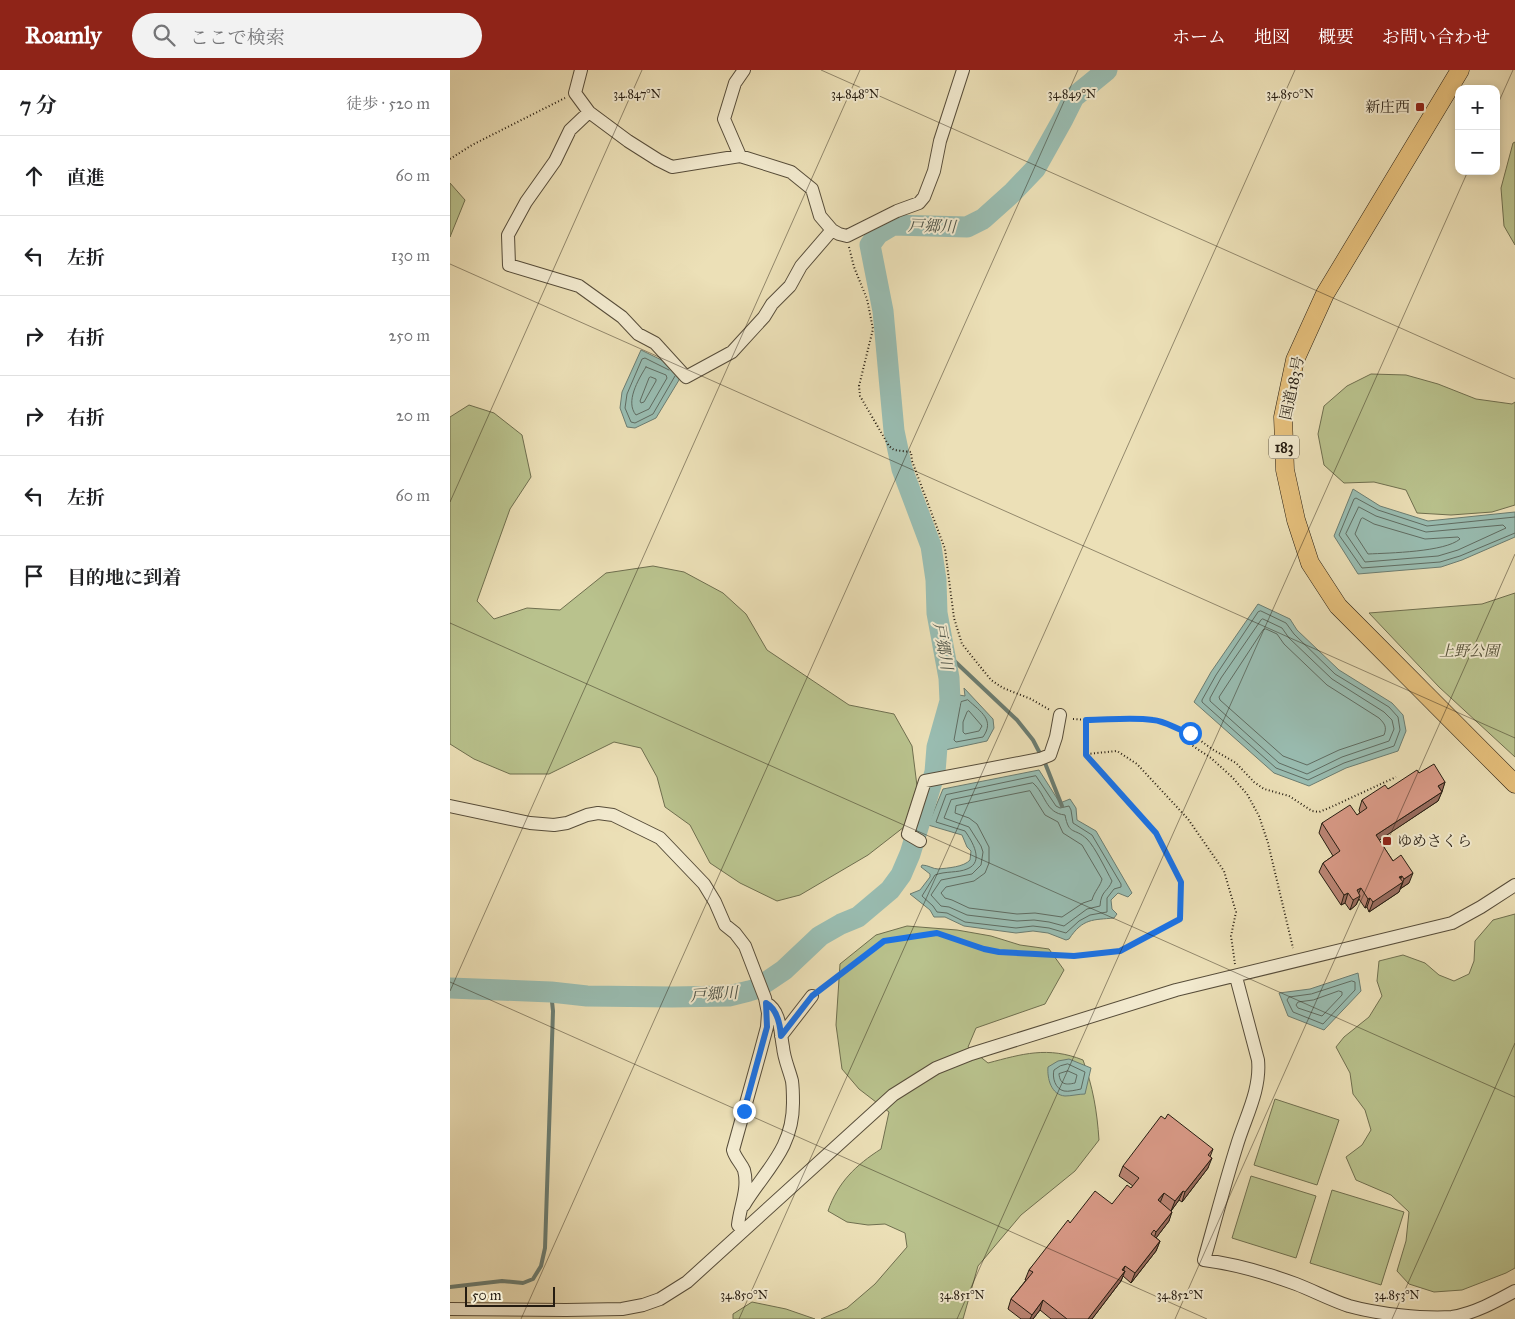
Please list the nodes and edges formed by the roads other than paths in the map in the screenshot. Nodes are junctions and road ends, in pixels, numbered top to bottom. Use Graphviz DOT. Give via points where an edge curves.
graph roads {
  1 [pos="581,70"];
  2 [pos="744,70"];
  3 [pos="963,70"];
  4 [pos="1460,70"];
  5 [pos="589,112"];
  6 [pos="740,156"];
  7 [pos="832,230"];
  8 [pos="1060,715"];
  9 [pos="1515,784"];
  10 [pos="450,806"];
  11 [pos="916,838"];
  12 [pos="1515,885"];
  13 [pos="1236,976"];
  14 [pos="812,996"];
  15 [pos="766,1003"];
  16 [pos="781,1036"];
  17 [pos="742,1209"];
  18 [pos="743,1231"];
  19 [pos="1515,1290"];
  20 [pos="450,1309"];
  21 [pos="513,1314"];
  1 -- 5 [label="street" via="575,93"];
  2 -- 6 [label="street" via="735,83 724,119"];
  3 -- 7 [label="street" via="924,197 919,203 852,234 843,235"];
  4 -- 9 [label="highway, 国道183号 / 183" via="1325,294 1295,360 1283,417 1285,470 1310,563 1338,606"];
  5 -- 6 [label="street" via="628,142 672,167"];
  5 -- 7 [label="street" via="570,130 508,234 509,265 579,286 622,317 638,334 655,343 686,377 732,352 790,286 801,266"];
  6 -- 7 [label="street" via="790,172 812,188 820,216"];
  8 -- 11 [label="street" via="1050,755 924,781 908,834"];
  10 -- 15 [label="street" via="554,825 567,824 598,812 613,815 660,838 704,884 725,925 745,946"];
  12 -- 13 [label="street" via="1452,923"];
  13 -- 18 [label="street" via="1176,990 936,1068 893,1095"];
  13 -- 19 [label="street" via="1259,1072 1204,1260 1296,1284 1349,1306 1409,1317 1450,1317 1466,1313"];
  14 -- 16 [label="street"];
  15 -- 16 [label="street" via="775,1011"];
  15 -- 17 [label="street" via="767,1027 733,1150 744,1172"];
  16 -- 17 [label="street" via="792,1080 790,1128 785,1145"];
  17 -- 18 [label="street" via="738,1225"];
  18 -- 21 [label="street" via="687,1282 651,1302 622,1309"];
  20 -- 21 [label="street"];
}
